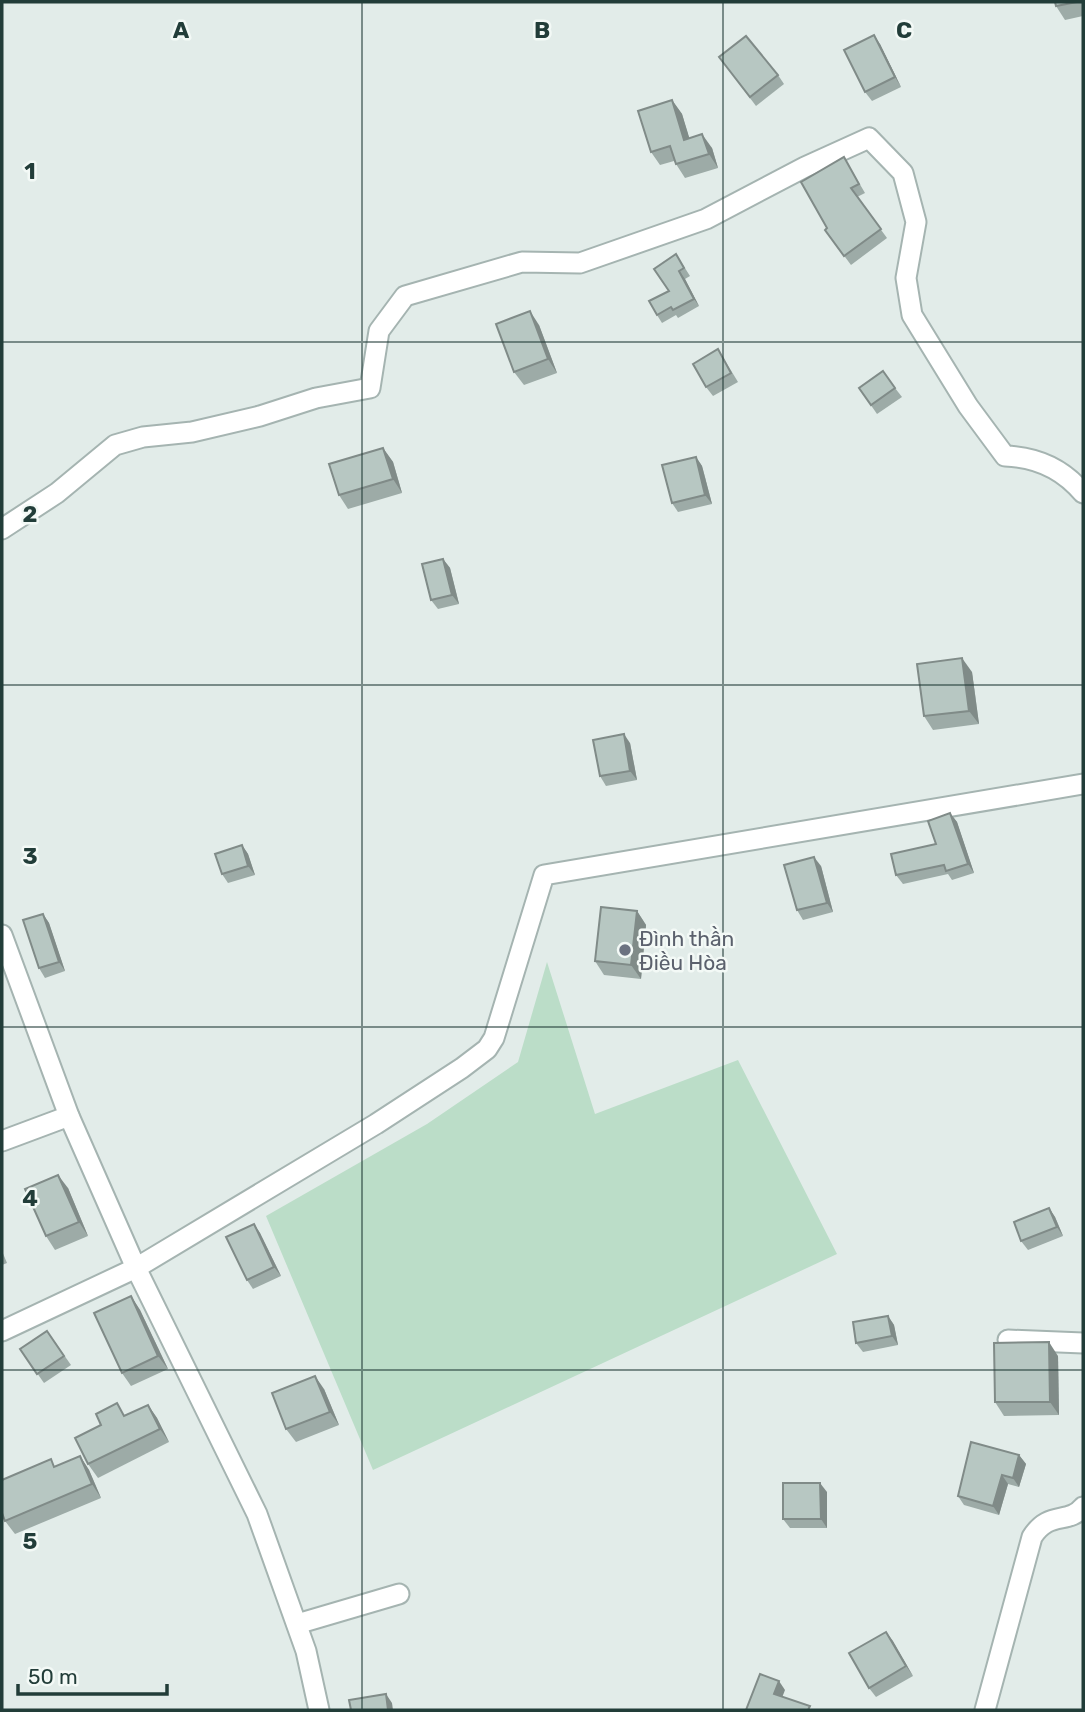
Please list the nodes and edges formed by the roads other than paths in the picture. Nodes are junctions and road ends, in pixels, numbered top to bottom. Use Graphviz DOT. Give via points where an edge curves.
graph roads {
  1 [pos="1083,493"];
  2 [pos="2,529"];
  3 [pos="1083,783"];
  4 [pos="2,935"];
  5 [pos="69,1116"];
  6 [pos="2,1141"];
  7 [pos="136,1268"];
  8 [pos="2,1331"];
  9 [pos="1008,1340"];
  10 [pos="1083,1343"];
  11 [pos="1083,1507"];
  12 [pos="399,1594"];
  13 [pos="297,1624"];
  14 [pos="320,1710"];
  15 [pos="985,1710"];
  1 -- 2 [label="street" via="1056,468 1005,456 912,315 906,278 916,222 903,173 869,138 706,219 580,263 522,261 405,296 379,331 370,388 192,432 143,436 115,445 57,493"];
  3 -- 7 [label="street" via="544,875 494,1038 486,1049 376,1124"];
  4 -- 5 [label="street"];
  5 -- 6 [label="street"];
  5 -- 7 [label="street"];
  7 -- 8 [label="street"];
  7 -- 13 [label="street" via="257,1514"];
  9 -- 10 [label="street"];
  11 -- 15 [label="street" via="1070,1516 1044,1522 1032,1537"];
  12 -- 13 [label="street"];
  13 -- 14 [label="street"];
}
